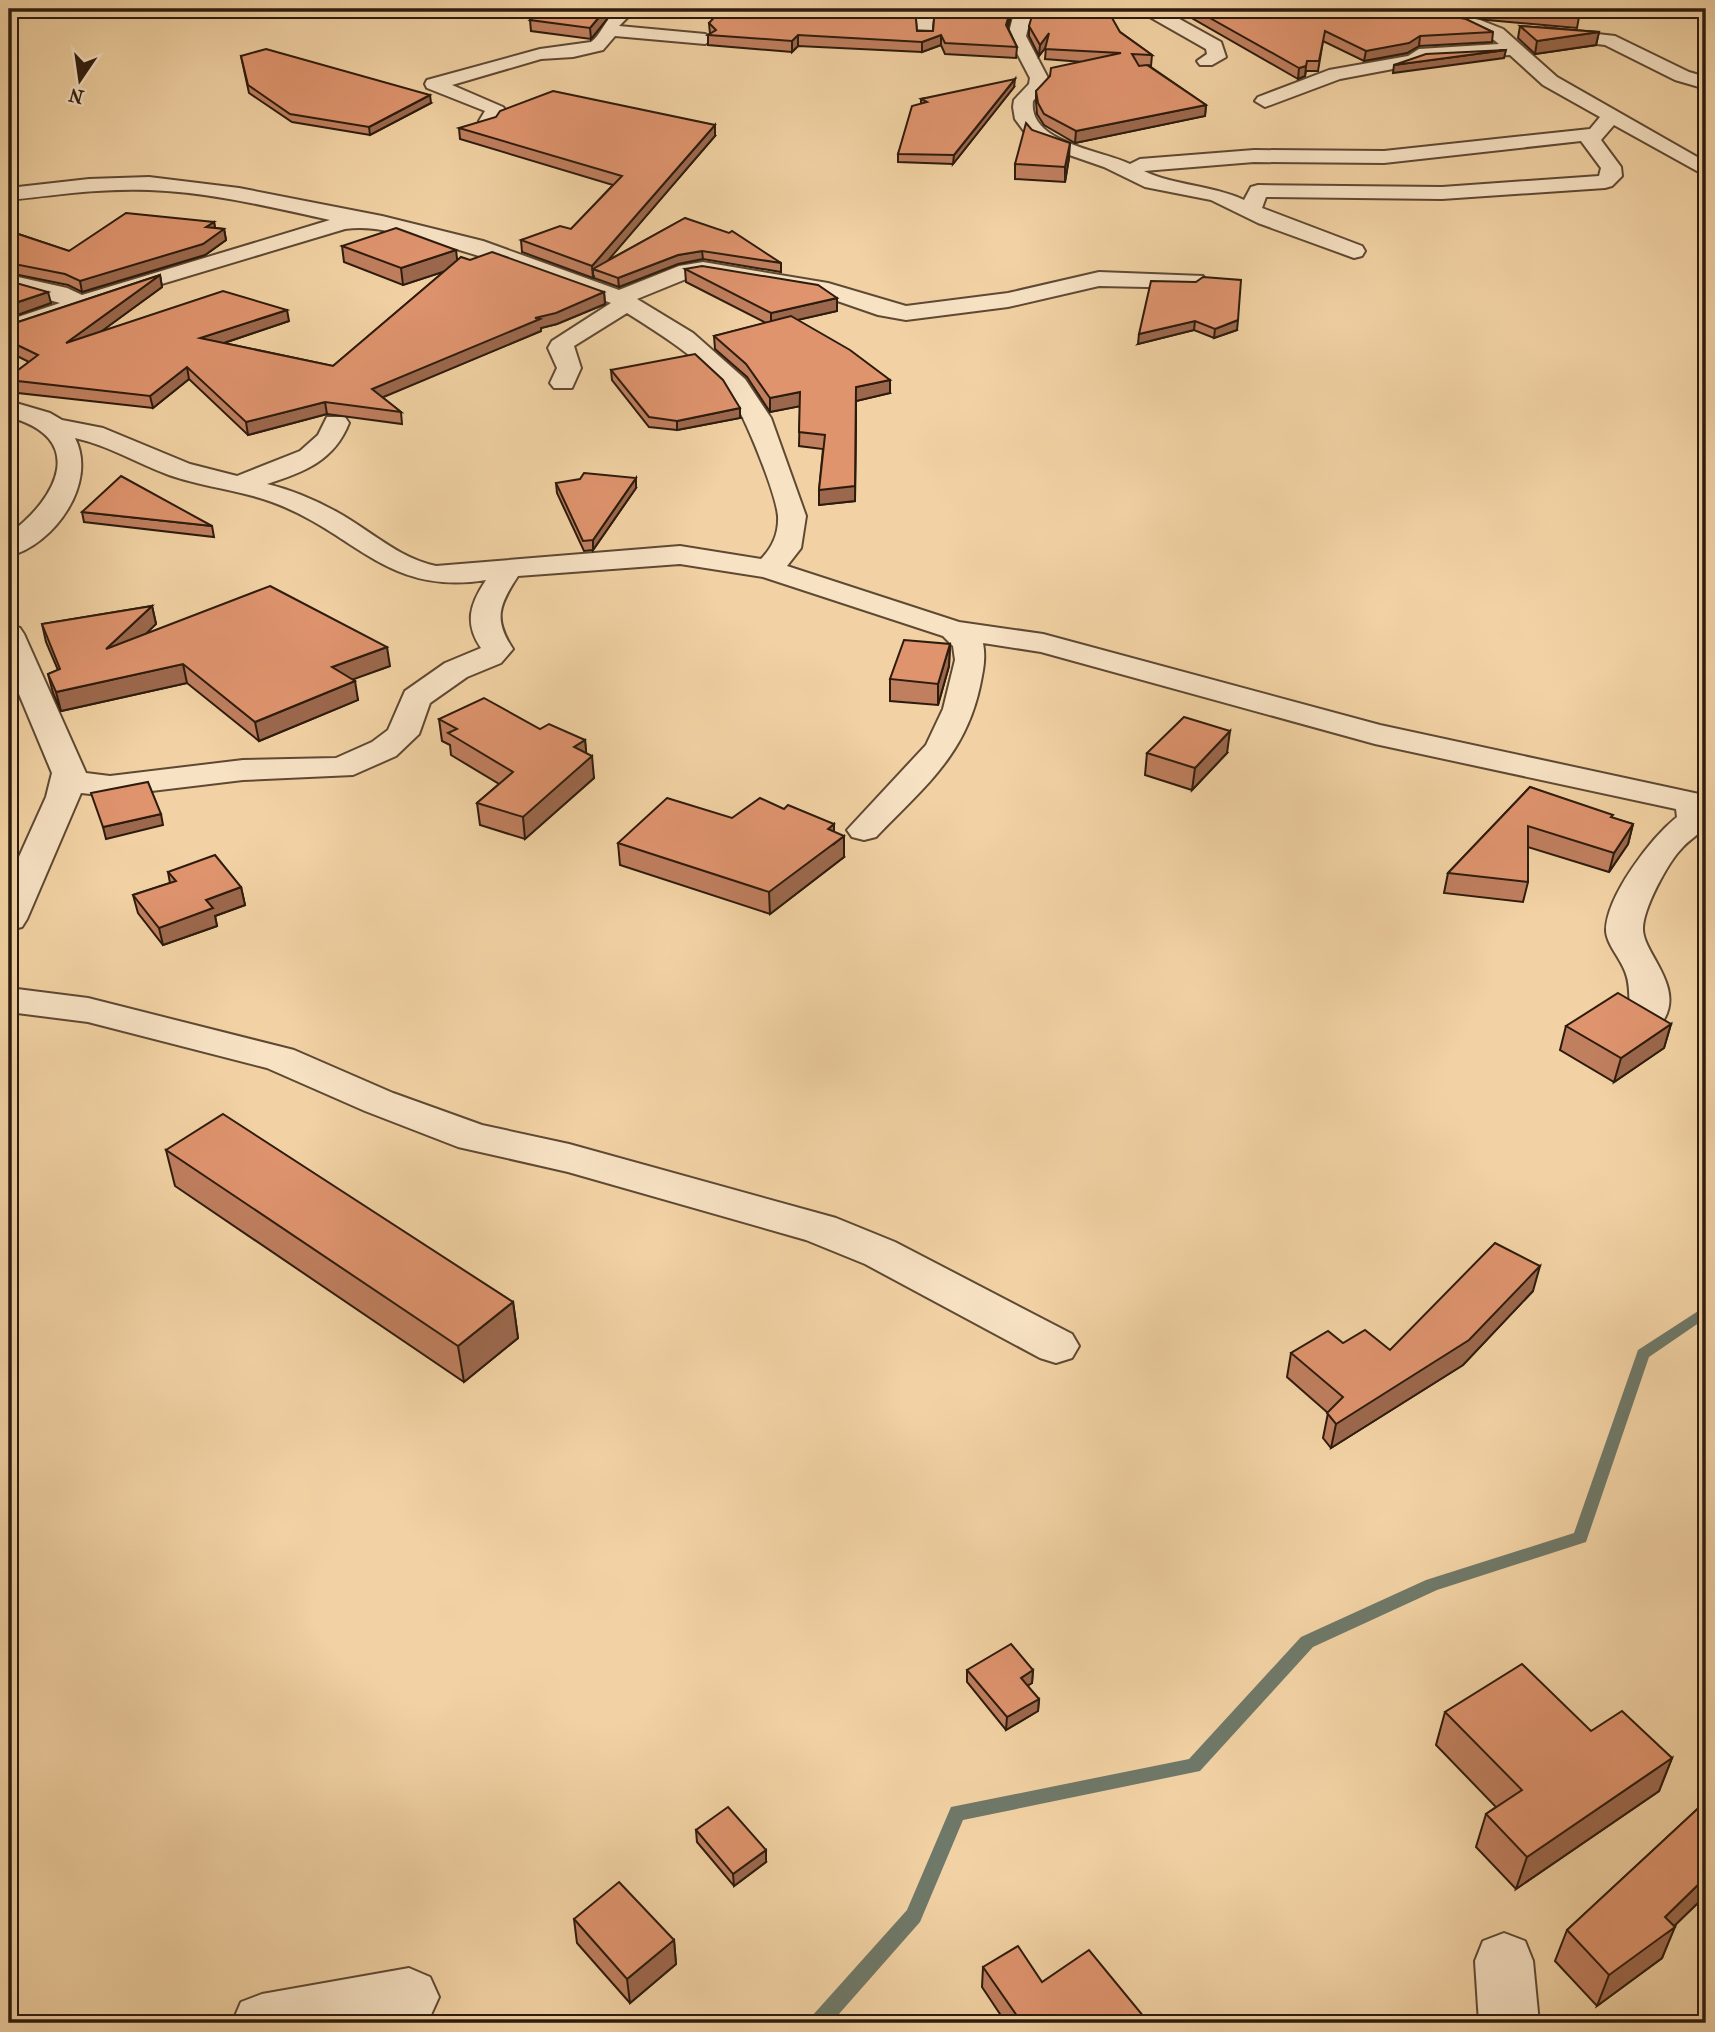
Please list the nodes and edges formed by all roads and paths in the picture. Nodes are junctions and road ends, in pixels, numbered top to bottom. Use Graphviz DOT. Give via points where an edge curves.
graph roads {
  1 [pos="627,9"];
  2 [pos="925,9"];
  3 [pos="1024,9"];
  4 [pos="1158,9"];
  5 [pos="1392,16"];
  6 [pos="1487,28"];
  7 [pos="608,30"];
  8 [pos="925,35"];
  9 [pos="705,39"];
  10 [pos="1516,49"];
  11 [pos="1206,61"];
  12 [pos="1706,83"];
  13 [pos="1265,100"];
  14 [pos="1611,117"];
  15 [pos="489,121"];
  16 [pos="1594,134"];
  17 [pos="1121,168"];
  18 [pos="1706,170"];
  19 [pos="9,194"];
  20 [pos="1251,210"];
  21 [pos="363,220"];
  22 [pos="1354,251"];
  23 [pos="1195,281"];
  24 [pos="9,282"];
  25 [pos="623,300"];
  26 [pos="80,303"];
  27 [pos="9,328"];
  28 [pos="563,383"];
  29 [pos="9,409"];
  30 [pos="336,423"];
  31 [pos="54,425"];
  32 [pos="239,485"];
  33 [pos="9,547"];
  34 [pos="509,568"];
  35 [pos="768,569"];
  36 [pos="954,630"];
  37 [pos="9,634"];
  38 [pos="67,781"];
  39 [pos="864,830"];
  40 [pos="9,919"];
  41 [pos="9,1000"];
  42 [pos="1649,1012"];
  43 [pos="1056,1346"];
  44 [pos="1504,1961"];
  45 [pos="409,1997"];
  46 [pos="262,2023"];
  47 [pos="1509,2023"];
  1 -- 7 [label="street"];
  2 -- 8 [label="street"];
  3 -- 17 [label="street" via="1017,36 1039,78 1024,100 1024,118 1039,138 1050,144"];
  4 -- 11 [label="street" via="1154,12 1167,22 1215,46 1217,57"];
  5 -- 6 [label="street"];
  6 -- 10 [label="street"];
  6 -- 12 [label="street" via="1601,37"];
  7 -- 9 [label="street"];
  7 -- 15 [label="street" via="604,41 586,51 541,54 434,84 492,107 496,111"];
  10 -- 13 [label="street" via="1416,47 1415,60 1316,80"];
  10 -- 14 [label="street" via="1550,81"];
  14 -- 16 [label="street"];
  14 -- 18 [label="street"];
  16 -- 17 [label="street" via="1377,157 1254,156"];
  16 -- 20 [label="street" via="1590,141 1611,167 1612,176 1593,184 1443,193 1258,191"];
  17 -- 20 [label="street" via="1137,178 1217,195"];
  19 -- 21 [label="street" via="94,184 169,184 273,199"];
  20 -- 22 [label="street"];
  21 -- 25 [label="street" via="475,246"];
  21 -- 26 [label="street"];
  23 -- 25 [label="street" via="1099,279 1008,300 906,313 828,290 703,269 687,271"];
  24 -- 26 [label="street" via="59,293"];
  25 -- 28 [label="street" via="564,341 560,348 569,368"];
  25 -- 35 [label="street" via="684,338 737,384 758,418 792,516 787,548"];
  26 -- 27 [label="street"];
  29 -- 31 [label="street"];
  30 -- 32 [label="street" via="333,436 311,457"];
  31 -- 32 [label="street" via="94,433 180,470"];
  31 -- 33 [label="street" via="70,462 63,499 45,522"];
  32 -- 34 [label="street" via="282,496 414,570 459,575"];
  34 -- 35 [label="street" via="680,555"];
  34 -- 38 [label="street" via="485,602 482,617 498,649 456,670 416,698 403,734 360,761 341,768 243,770 140,784"];
  35 -- 36 [label="street"];
  36 -- 39 [label="street" via="968,644 970,660 959,709 941,749"];
  36 -- 42 [label="street" via="1043,643 1375,734 1687,801 1696,809 1692,821 1657,856 1628,911 1624,932 1646,975"];
  37 -- 38 [label="street" via="69,774"];
  38 -- 40 [label="street"];
  41 -- 43 [label="street" via="88,1010 280,1059 472,1137 569,1158 821,1229 880,1253"];
  44 -- 47 [label="street"];
  45 -- 46 [label="street"];
}
